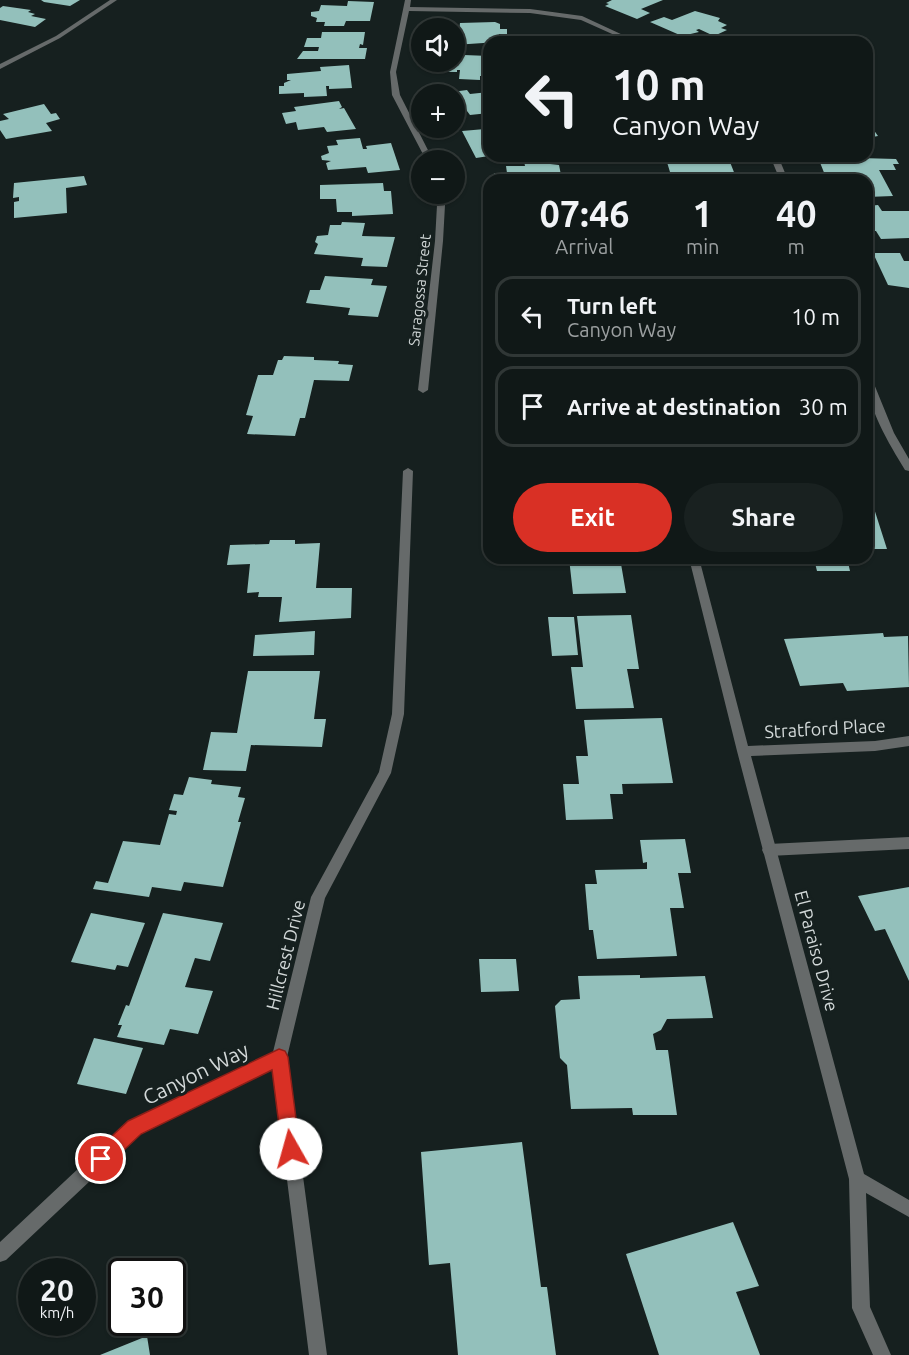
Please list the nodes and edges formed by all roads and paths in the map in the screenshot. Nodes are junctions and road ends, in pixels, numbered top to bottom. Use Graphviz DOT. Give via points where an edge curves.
graph roads {
  1 [pos="114,0"];
  2 [pos="408,0"];
  3 [pos="406,9"];
  4 [pos="622,36"];
  5 [pos="0,67"];
  6 [pos="424,150"];
  7 [pos="441,204"];
  8 [pos="423,390"];
  9 [pos="873,394"];
  10 [pos="909,468"];
  11 [pos="408,471"];
  12 [pos="696,564"];
  13 [pos="909,741"];
  14 [pos="743,751"];
  15 [pos="909,843"];
  16 [pos="769,850"];
  17 [pos="279,1057"];
  18 [pos="857,1179"];
  19 [pos="909,1209"];
  20 [pos="0,1254"];
  21 [pos="318,1355"];
  22 [pos="882,1355"];
  1 -- 5 [label="street" via="58,37"];
  2 -- 3 [label="street"];
  3 -- 4 [label="street" via="530,11 582,18"];
  3 -- 6 [label="street" via="393,72 396,95"];
  7 -- 8 [label="street, Saragossa Street"];
  9 -- 10 [label="street"];
  11 -- 17 [label="street, Hillcrest Drive" via="398,714 385,773 318,897"];
  12 -- 14 [label="street, El Paraiso Drive"];
  13 -- 14 [label="street, Stratford Place"];
  14 -- 16 [label="street, El Paraiso Drive"];
  15 -- 16 [label="street"];
  16 -- 18 [label="street, El Paraiso Drive"];
  17 -- 20 [label="street, Canyon Way" via="135,1127"];
  17 -- 21 [label="street, Hillcrest Drive"];
  18 -- 19 [label="street"];
  18 -- 22 [label="street, El Paraiso Drive" via="861,1308"];
}
